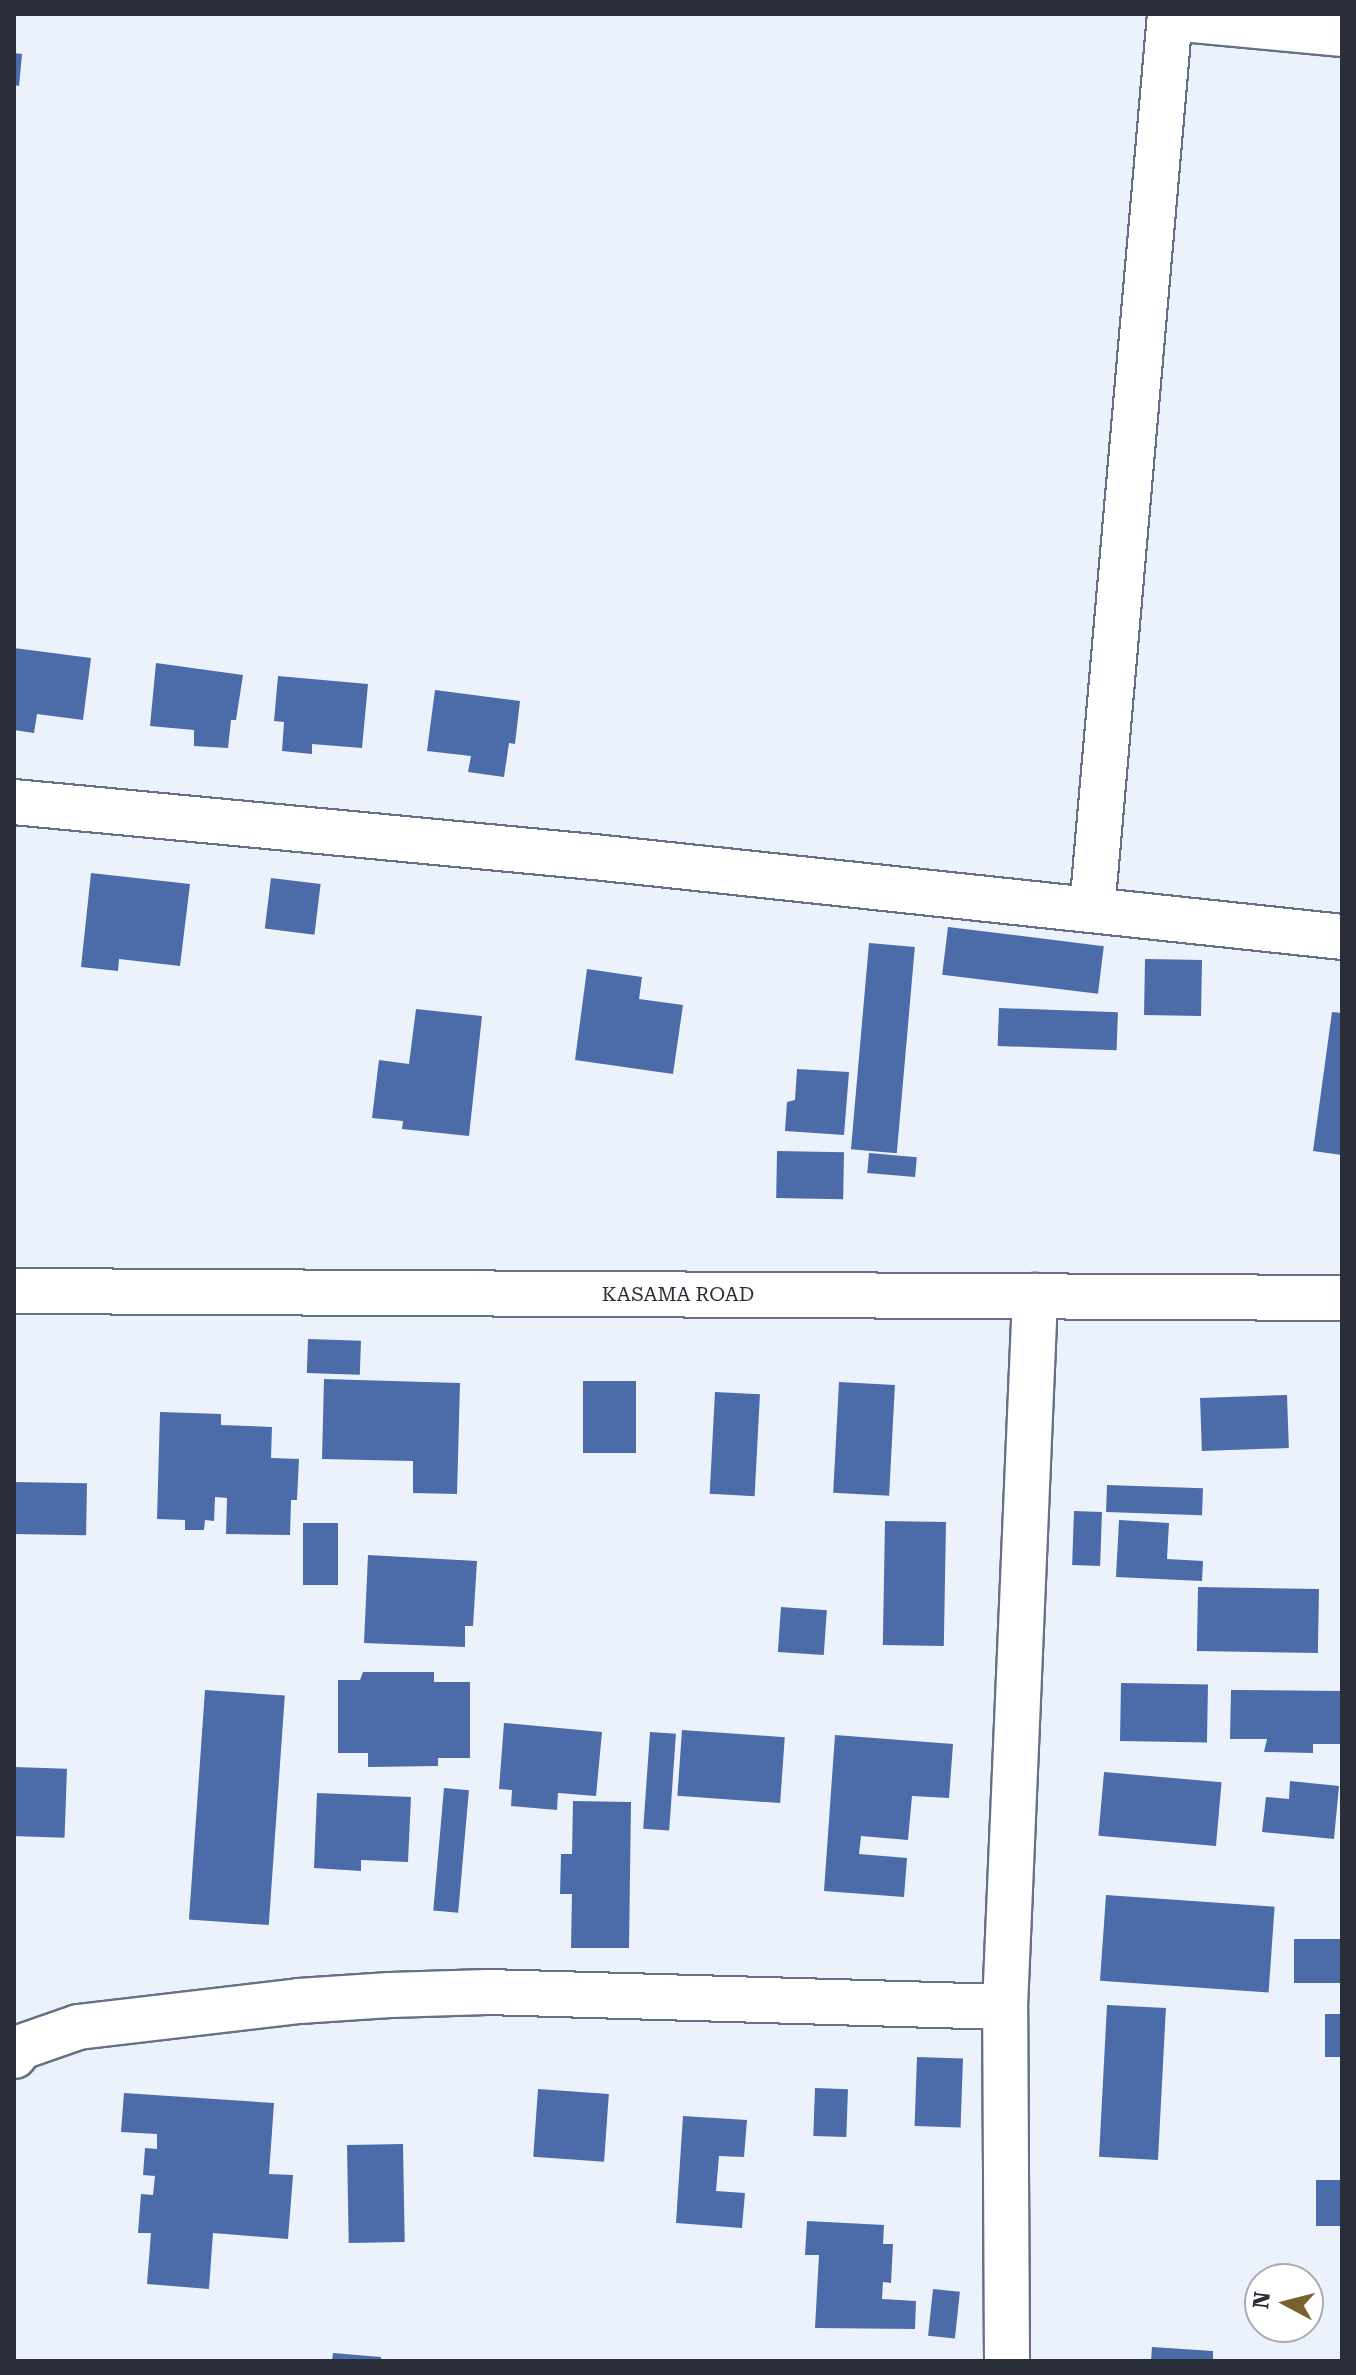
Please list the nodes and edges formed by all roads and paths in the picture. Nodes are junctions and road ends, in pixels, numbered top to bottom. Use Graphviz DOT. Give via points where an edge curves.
graph roads {
  1 [pos="1170,16"];
  2 [pos="1342,34"];
  3 [pos="14,802"];
  4 [pos="1092,910"];
  5 [pos="1342,937"];
  6 [pos="14,1291"];
  7 [pos="1035,1296"];
  8 [pos="1342,1298"];
  9 [pos="1005,2007"];
  10 [pos="14,2056"];
  11 [pos="1007,2361"];
  1 -- 2 [label="street"];
  1 -- 4 [label="street"];
  3 -- 4 [label="street"];
  4 -- 5 [label="street"];
  6 -- 7 [label="street, KASAMA ROAD"];
  7 -- 8 [label="street, KASAMA ROAD"];
  7 -- 9 [label="street"];
  9 -- 10 [label="street" via="487,1992 390,1995 78,2027 21,2047"];
  9 -- 11 [label="street"];
}
